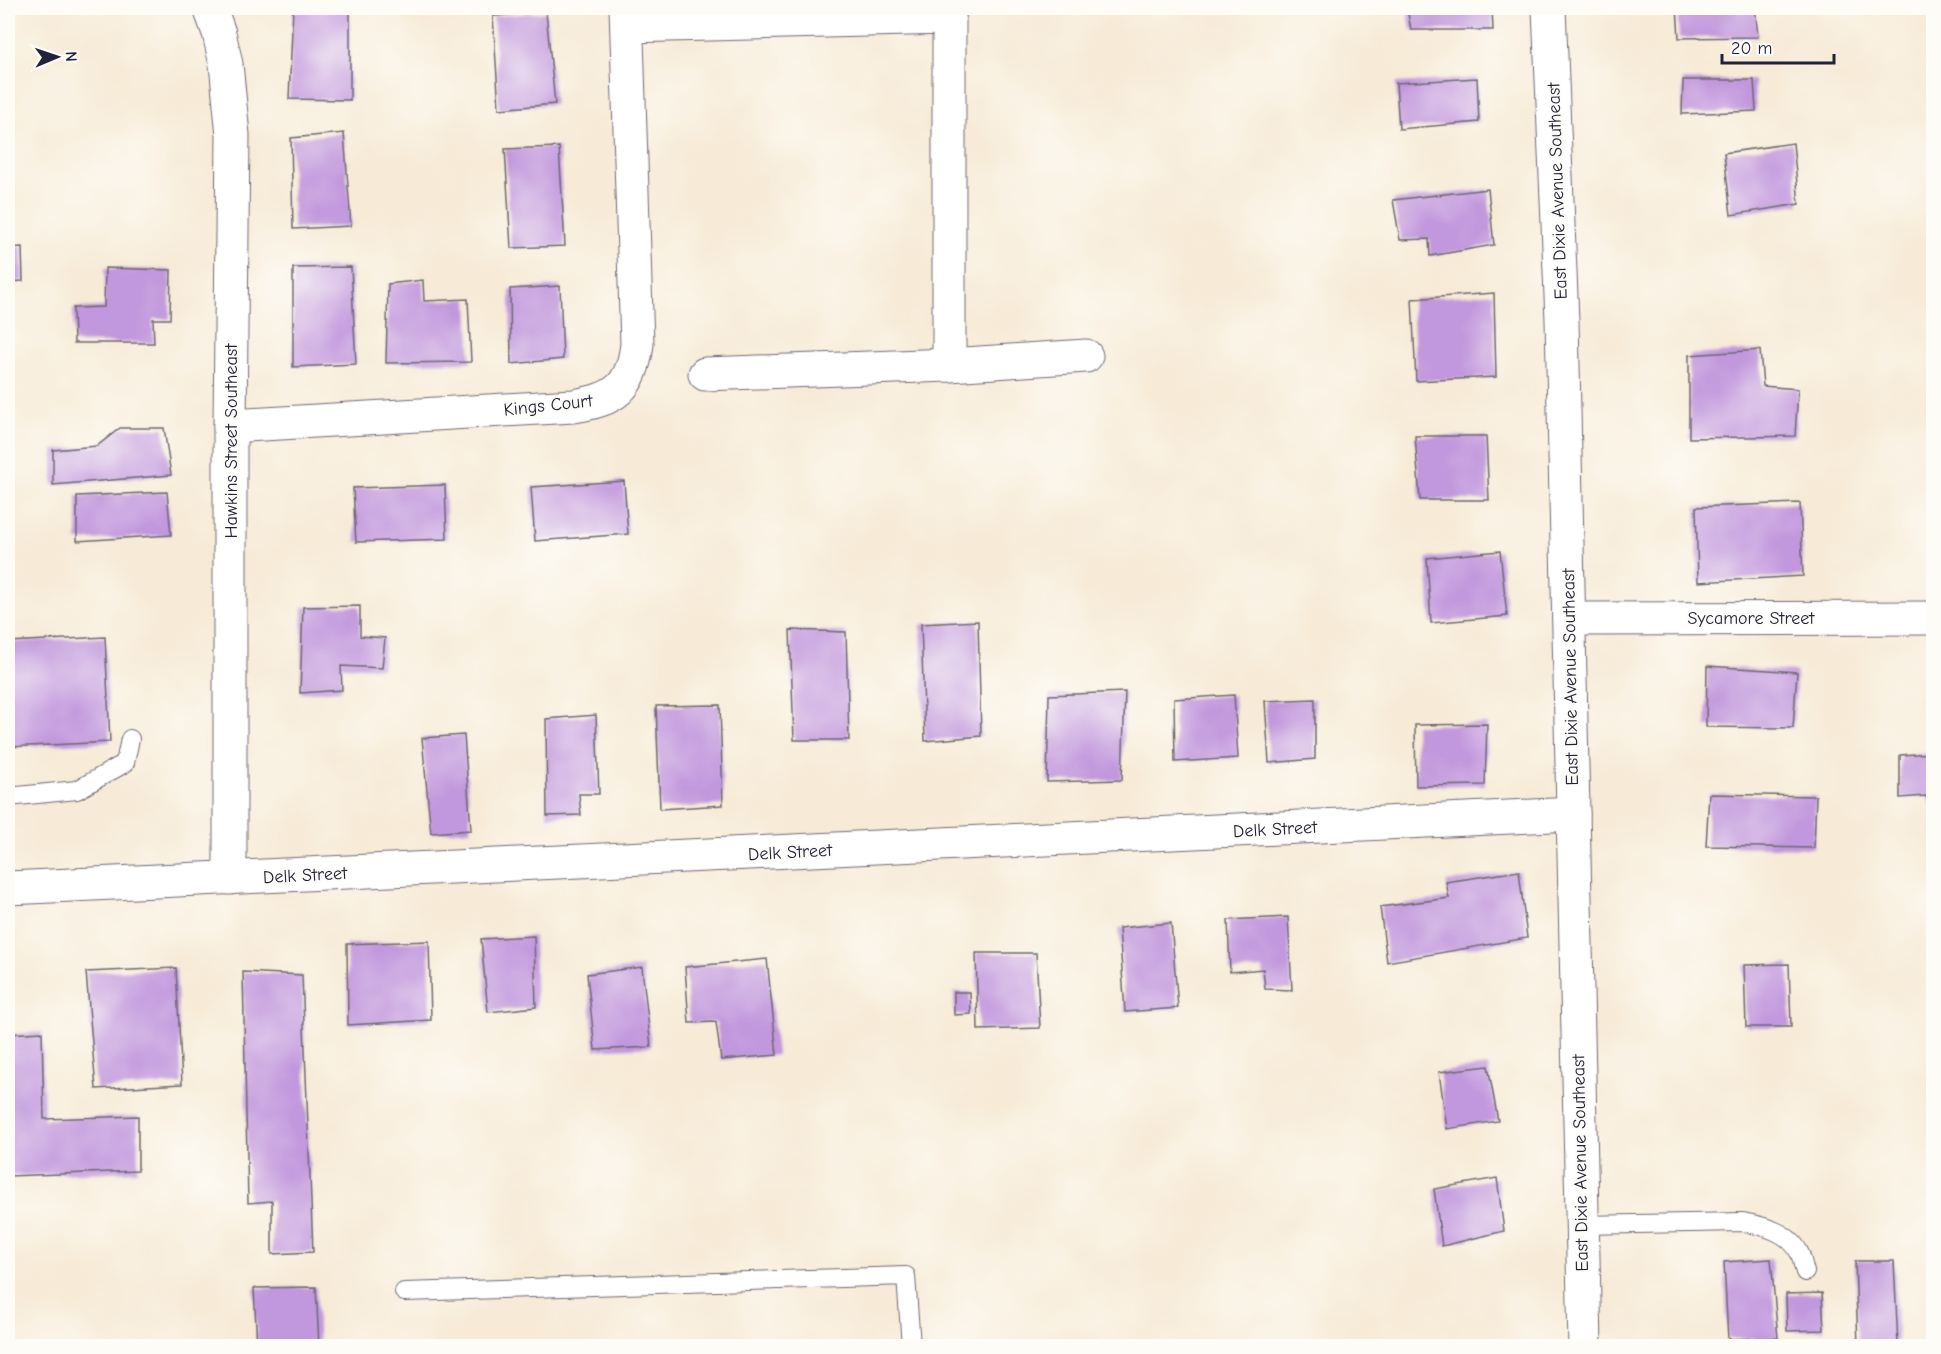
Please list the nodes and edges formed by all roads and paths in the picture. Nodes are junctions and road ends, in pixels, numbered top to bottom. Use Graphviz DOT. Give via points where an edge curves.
graph roads {
  1 [pos="210,8"];
  2 [pos="1549,8"];
  3 [pos="949,13"];
  4 [pos="626,17"];
  5 [pos="1086,356"];
  6 [pos="949,364"];
  7 [pos="705,374"];
  8 [pos="230,426"];
  9 [pos="1934,618"];
  10 [pos="1569,619"];
  11 [pos="130,739"];
  12 [pos="8,797"];
  13 [pos="1572,814"];
  14 [pos="230,878"];
  15 [pos="8,888"];
  16 [pos="1582,1225"];
  17 [pos="1805,1272"];
  18 [pos="404,1292"];
  19 [pos="911,1347"];
  20 [pos="1585,1347"];
  1 -- 8 [label="street, Hawkins Street Southeast" via="226,64 233,135"];
  2 -- 10 [label="street, East Dixie Avenue Southeast"];
  3 -- 4 [label="street"];
  3 -- 6 [label="street"];
  4 -- 8 [label="street, Kings Court" via="637,344 627,382 595,403 573,406"];
  5 -- 6 [label="street"];
  6 -- 7 [label="street"];
  8 -- 14 [label="street, Hawkins Street Southeast"];
  9 -- 10 [label="street, Sycamore Street"];
  10 -- 13 [label="street, East Dixie Avenue Southeast"];
  11 -- 12 [label="lane" via="125,764 77,790"];
  13 -- 14 [label="street, Delk Street"];
  13 -- 16 [label="street, East Dixie Avenue Southeast"];
  14 -- 15 [label="street, Delk Street"];
  16 -- 17 [label="lane" via="1743,1222 1762,1226 1792,1242"];
  16 -- 20 [label="street, East Dixie Avenue Southeast"];
  18 -- 19 [label="lane" via="906,1276"];
}
